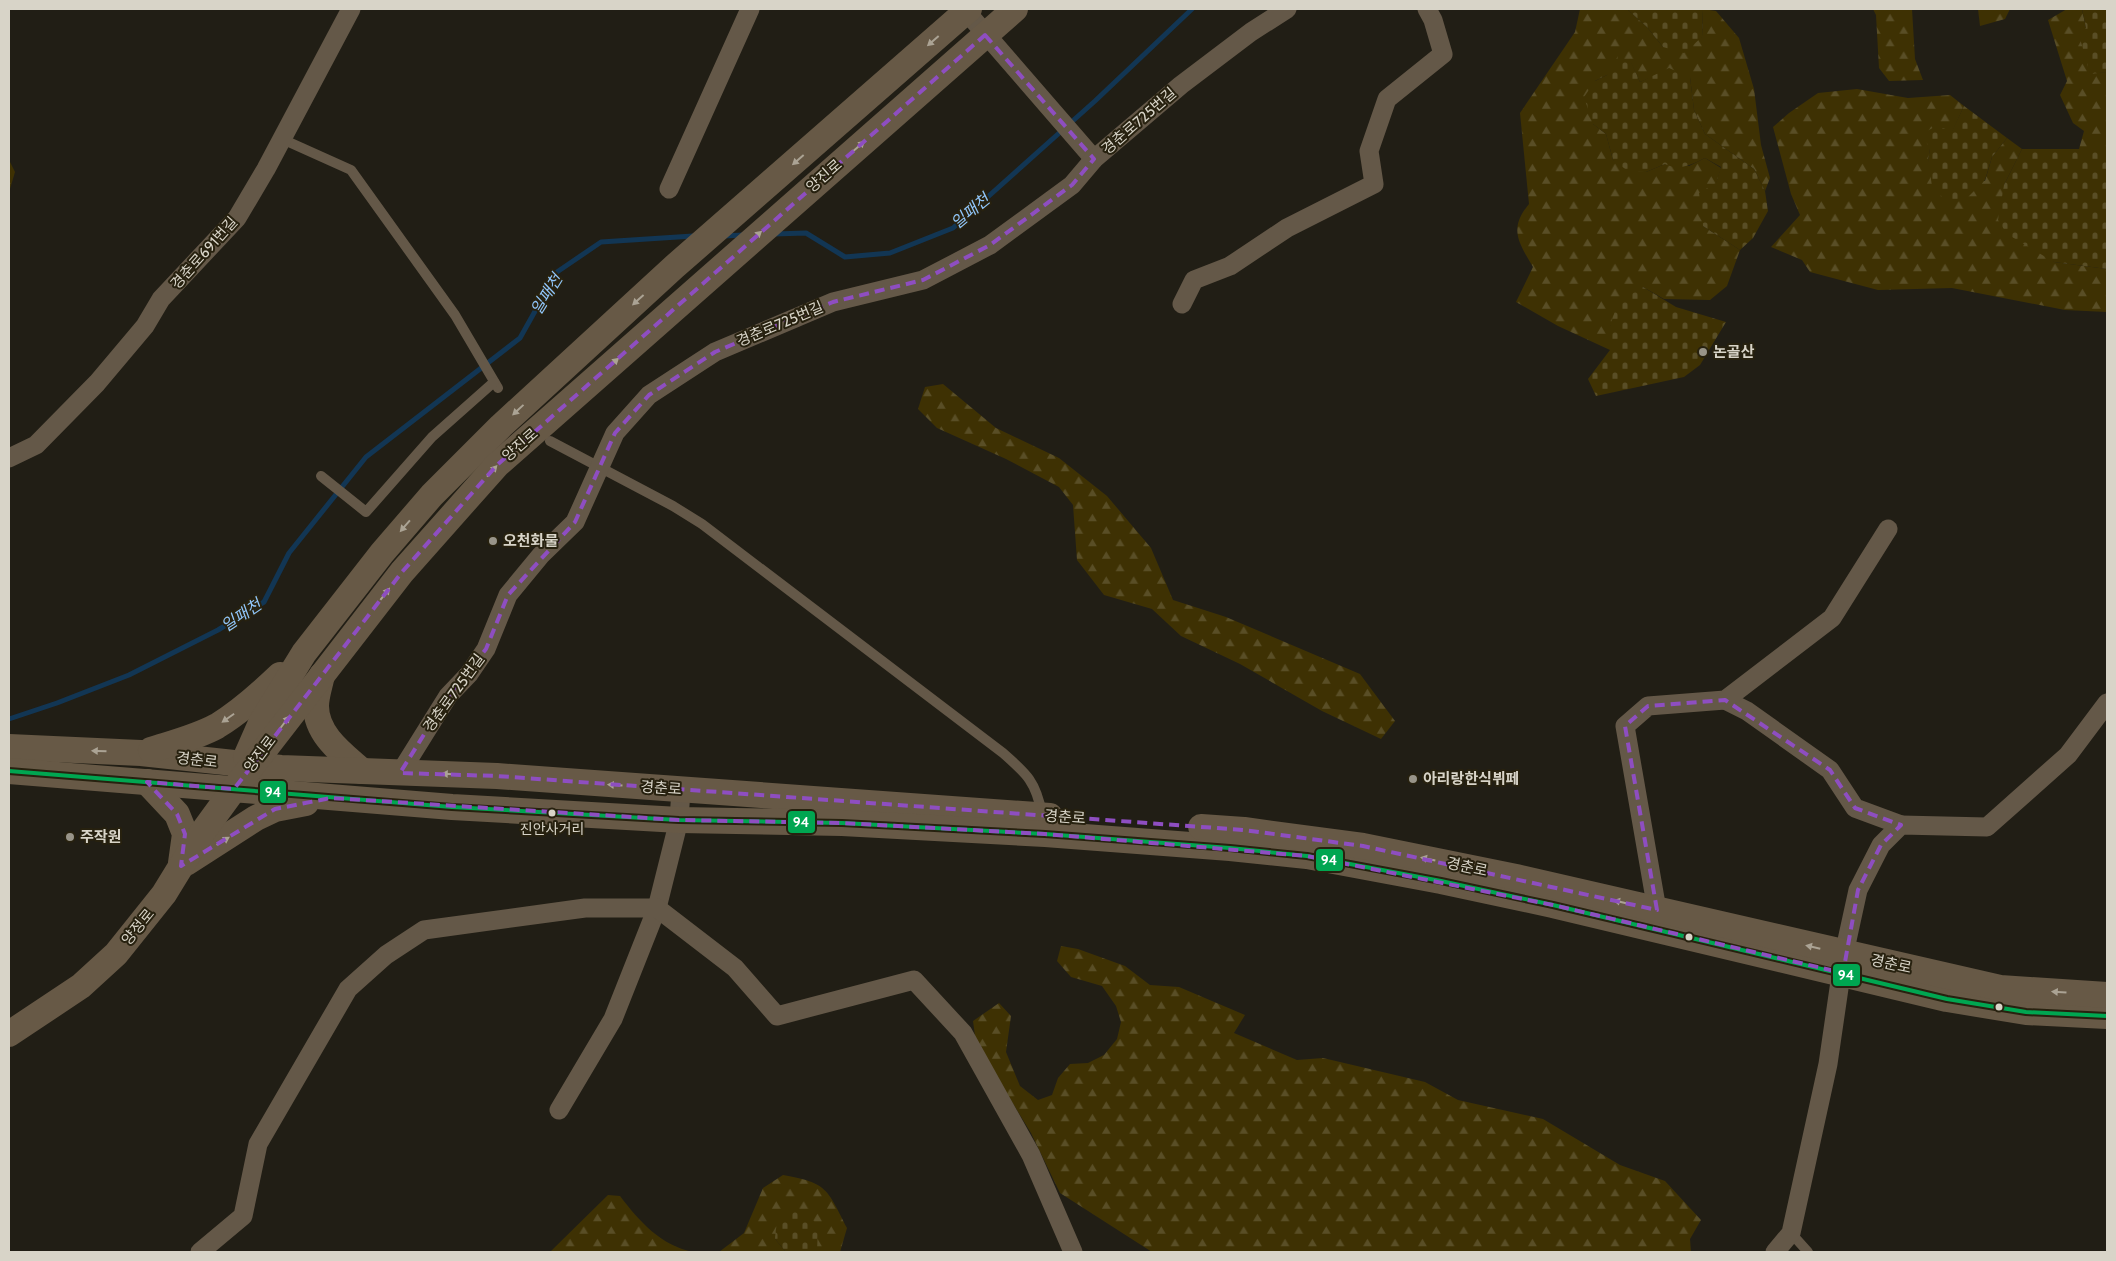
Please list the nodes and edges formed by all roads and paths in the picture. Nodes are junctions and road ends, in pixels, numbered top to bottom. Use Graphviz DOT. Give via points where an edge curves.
graph roads {
  1 [pos="350,9"];
  2 [pos="750,9"];
  3 [pos="1015,9"];
  4 [pos="1287,9"];
  5 [pos="1427,9"];
  6 [pos="966,10"];
  7 [pos="985,35"];
  8 [pos="282,139"];
  9 [pos="1090,156"];
  10 [pos="669,189"];
  11 [pos="1182,304"];
  12 [pos="550,441"];
  13 [pos="9,458"];
  14 [pos="600,466"];
  15 [pos="322,476"];
  16 [pos="1888,529"];
  17 [pos="304,652"];
  18 [pos="323,673"];
  19 [pos="1725,700"];
  20 [pos="2107,703"];
  21 [pos="9,747"];
  22 [pos="141,752"];
  23 [pos="9,771"];
  24 [pos="362,771"];
  25 [pos="243,773"];
  26 [pos="400,773"];
  27 [pos="147,782"];
  28 [pos="681,790"];
  29 [pos="331,798"];
  30 [pos="1042,816"];
  31 [pos="680,820"];
  32 [pos="1901,825"];
  33 [pos="181,866"];
  34 [pos="657,908"];
  35 [pos="1657,910"];
  36 [pos="1844,963"];
  37 [pos="2107,995"];
  38 [pos="2107,1016"];
  39 [pos="9,1034"];
  40 [pos="559,1110"];
  41 [pos="1791,1233"];
  42 [pos="200,1252"];
  43 [pos="1073,1252"];
  44 [pos="1776,1252"];
  45 [pos="1808,1252"];
  1 -- 8 [label="street, 경춘로691번길"];
  2 -- 10 [label="street"];
  3 -- 7 [label="street, 양진로"];
  4 -- 9 [label="street, 경춘로725번길"];
  5 -- 11 [label="street" via="1443,54 1387,98 1369,151 1374,184 1287,228 1230,266 1194,280"];
  6 -- 7 [label="street"];
  6 -- 17 [label="street, 양진로, one-way" via="674,267 501,426 432,495"];
  7 -- 9 [label="street"];
  18 -- 7 [label="street, 양진로, one-way" via="402,572 497,465"];
  8 -- 13 [label="street, 경춘로691번길" via="237,218 161,299 145,326 97,383 36,445"];
  8 -- 15 [label="lane" via="351,170 455,315 496,385 432,437 366,512"];
  9 -- 14 [label="street, 경춘로725번길" via="1072,184 990,245 923,280 832,302 715,352 649,395 615,433"];
  12 -- 14 [label="lane"];
  14 -- 26 [label="street, 경춘로725번길" via="575,522 508,595 486,649 448,696"];
  14 -- 30 [label="lane" via="702,524 1004,753 1032,780"];
  16 -- 19 [label="street" via="1832,618"];
  17 -- 22 [label="street, one-way" via="249,704 216,726"];
  17 -- 25 [label="street, 양진로" via="261,723"];
  18 -- 24 [label="street" via="316,706 321,728 338,750"];
  25 -- 18 [label="street, 양진로, one-way"];
  19 -- 32 [label="street" via="1747,711 1830,770 1855,808"];
  19 -- 35 [label="street" via="1648,706 1625,726"];
  20 -- 32 [label="street" via="2068,755 1987,827"];
  22 -- 21 [label="street, 경춘로, one-way"];
  22 -- 25 [label="street, 경춘로"];
  23 -- 27 [label="street, 경춘로"];
  24 -- 25 [label="street, 경춘로"];
  24 -- 26 [label="street, 경춘로"];
  25 -- 27 [label="street, 경춘로"];
  25 -- 29 [label="street, 경춘로"];
  25 -- 33 [label="street, 양정로"];
  28 -- 26 [label="street, 경춘로, one-way" via="498,776"];
  27 -- 33 [label="street" via="178,814 185,834"];
  28 -- 30 [label="street, 경춘로"];
  28 -- 31 [label="street"];
  29 -- 31 [label="street, 경춘로"];
  33 -- 29 [label="street, one-way" via="275,809"];
  35 -- 30 [label="street, 경춘로, one-way" via="1363,846 1244,830"];
  31 -- 34 [label="street"];
  31 -- 36 [label="street, 경춘로" via="842,823 1045,834 1307,856 1553,905 1770,958"];
  32 -- 36 [label="street" via="1881,845 1858,890"];
  33 -- 39 [label="street, 양정로" via="164,894 116,954 80,986"];
  34 -- 40 [label="street" via="613,1019"];
  34 -- 42 [label="street" via="584,908 424,930 386,954 348,989 258,1144 243,1216"];
  34 -- 43 [label="street" via="735,968 777,1016 914,980 962,1033 1031,1155"];
  36 -- 35 [label="street, 경춘로, one-way"];
  37 -- 36 [label="street, 경춘로, one-way" via="2000,988"];
  36 -- 38 [label="street, 경춘로" via="1947,998 2026,1012"];
  36 -- 41 [label="street" via="1828,1064"];
  41 -- 44 [label="street"];
  41 -- 45 [label="lane"];
}
